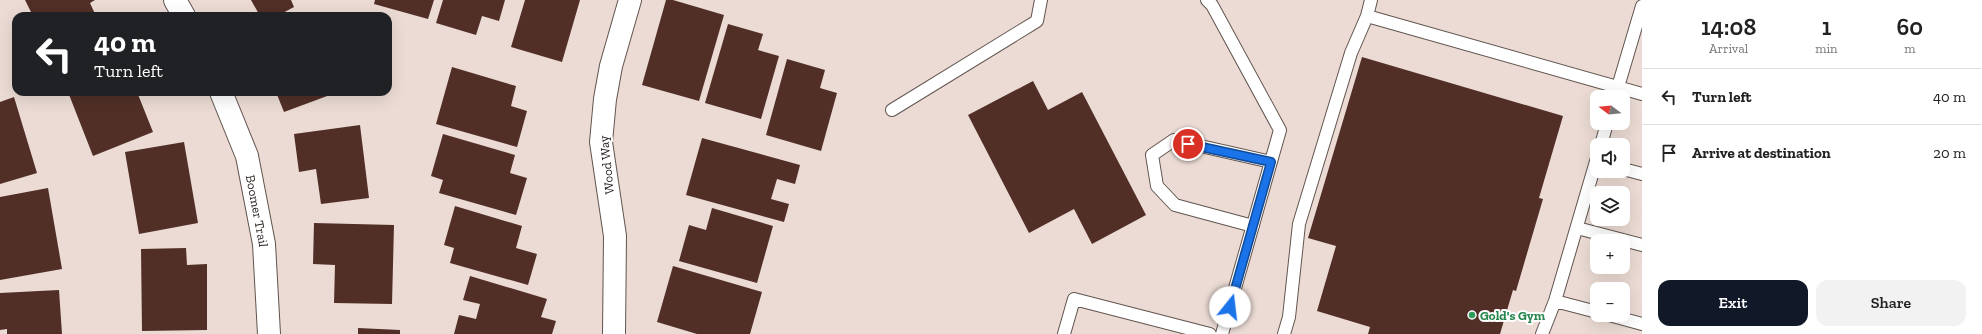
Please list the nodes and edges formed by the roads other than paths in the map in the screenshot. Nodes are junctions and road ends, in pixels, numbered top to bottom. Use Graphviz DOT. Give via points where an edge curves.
graph roads {
  1 [pos="175,0"];
  2 [pos="630,0"];
  3 [pos="1041,0"];
  4 [pos="1207,0"];
  5 [pos="1372,0"];
  6 [pos="1642,6"];
  7 [pos="182,12"];
  8 [pos="1367,16"];
  9 [pos="1609,90"];
  10 [pos="1617,90"];
  11 [pos="1630,93"];
  12 [pos="1642,94"];
  13 [pos="223,96"];
  14 [pos="892,110"];
  15 [pos="1271,162"];
  16 [pos="1630,171"];
  17 [pos="1642,174"];
  18 [pos="1592,178"];
  19 [pos="1253,226"];
  20 [pos="1577,228"];
  21 [pos="1642,245"];
  22 [pos="1555,300"];
  23 [pos="1590,310"];
  24 [pos="1630,321"];
  25 [pos="1642,324"];
  26 [pos="1196,332"];
  27 [pos="269,334"];
  28 [pos="614,334"];
  29 [pos="1064,334"];
  30 [pos="1210,334"];
  31 [pos="1222,334"];
  32 [pos="1284,334"];
  33 [pos="1542,334"];
  1 -- 7 [label="street"];
  2 -- 28 [label="street, Wood Way" via="609,79 601,142 615,236"];
  3 -- 14 [label="lane" via="1037,21"];
  4 -- 15 [label="lane" via="1280,130"];
  5 -- 8 [label="lane"];
  6 -- 10 [label="lane"];
  8 -- 9 [label="lane"];
  8 -- 32 [label="lane" via="1351,53 1299,224 1289,317"];
  11 -- 12 [label="lane"];
  13 -- 27 [label="street, Boomer Trail" via="247,156 264,244"];
  15 -- 19 [label="lane"];
  15 -- 19 [label="lane" via="1174,140 1152,156 1156,186 1175,205"];
  16 -- 17 [label="lane"];
  18 -- 20 [label="lane"];
  19 -- 31 [label="lane"];
  20 -- 21 [label="lane"];
  20 -- 22 [label="lane"];
  22 -- 23 [label="lane"];
  22 -- 33 [label="lane"];
  24 -- 25 [label="lane"];
  26 -- 29 [label="lane" via="1074,299"];
  26 -- 30 [label="lane"];
}
